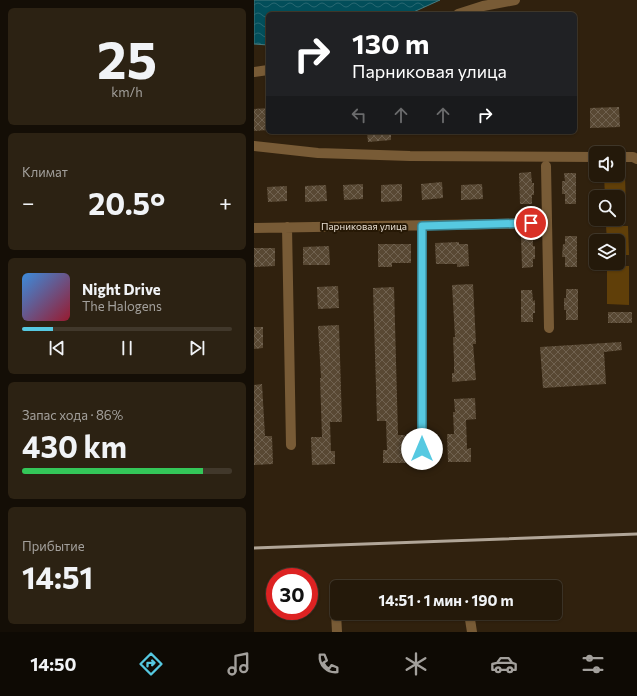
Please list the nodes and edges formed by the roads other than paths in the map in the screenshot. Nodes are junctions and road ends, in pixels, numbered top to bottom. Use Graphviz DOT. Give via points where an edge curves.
graph roads {
  1 [pos="515,0"];
  2 [pos="464,12"];
  3 [pos="266,70"];
  4 [pos="254,72"];
  5 [pos="254,146"];
  6 [pos="589,157"];
  7 [pos="625,157"];
  8 [pos="637,159"];
  9 [pos="546,166"];
  10 [pos="547,222"];
  11 [pos="422,226"];
  12 [pos="287,227"];
  13 [pos="254,228"];
  14 [pos="549,328"];
  15 [pos="291,444"];
  16 [pos="422,449"];
  17 [pos="336,620"];
  18 [pos="470,620"];
  19 [pos="337,632"];
  20 [pos="472,632"];
  1 -- 2 [label="street"];
  3 -- 4 [label="street"];
  5 -- 6 [label="street" via="410,156"];
  7 -- 8 [label="street"];
  9 -- 10 [label="street"];
  10 -- 11 [label="street, Парниковая улица"];
  10 -- 14 [label="street"];
  11 -- 12 [label="street, Парниковая улица"];
  11 -- 16 [label="street"];
  12 -- 13 [label="street, Парниковая улица"];
  12 -- 15 [label="street"];
  17 -- 19 [label="street"];
  18 -- 20 [label="street"];
}
